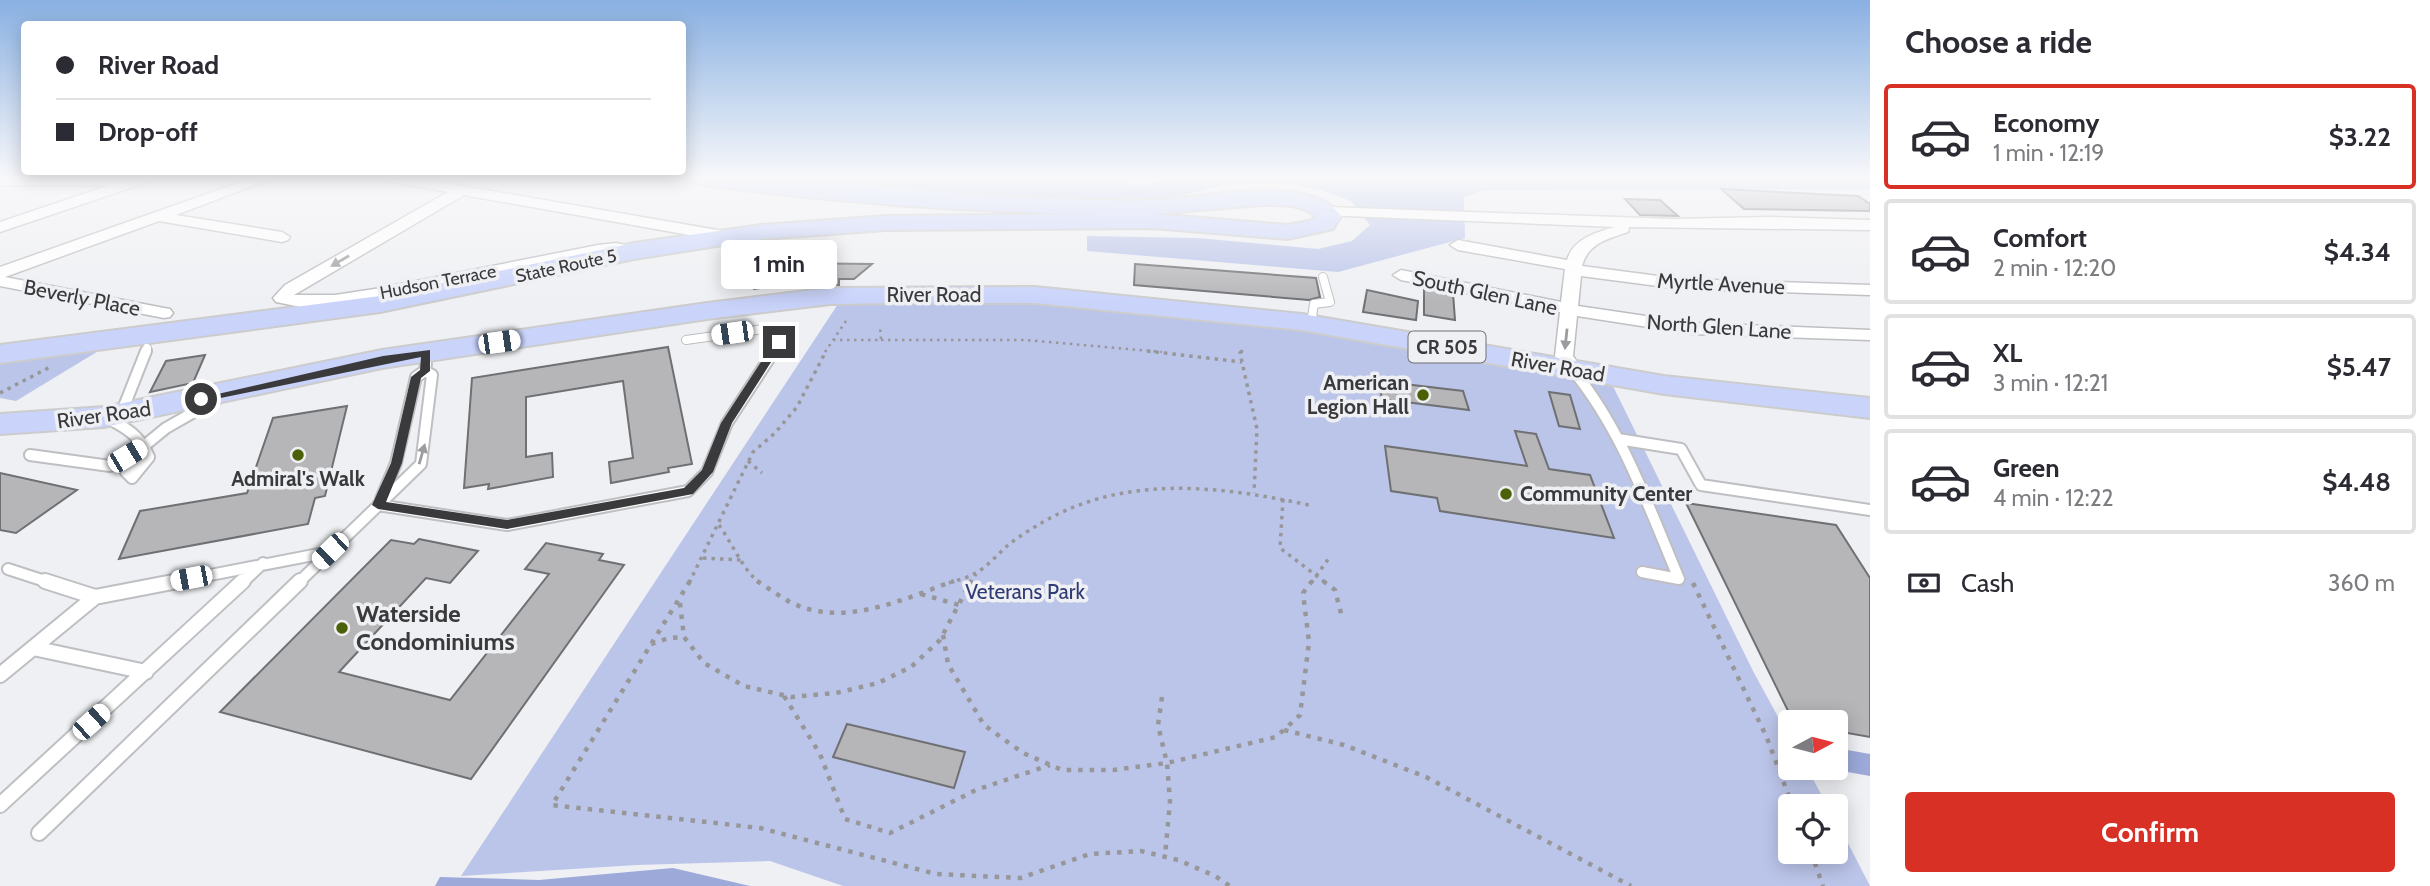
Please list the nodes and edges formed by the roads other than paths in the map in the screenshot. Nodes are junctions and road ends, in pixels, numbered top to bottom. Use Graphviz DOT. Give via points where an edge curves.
graph roads {
  1 [pos="26,218"];
  2 [pos="154,218"];
  3 [pos="166,218"];
  4 [pos="414,218"];
  5 [pos="623,218"];
  6 [pos="1328,218"];
  7 [pos="1511,218"];
  8 [pos="1674,224"];
  9 [pos="1870,225"];
  10 [pos="0,227"];
  11 [pos="723,236"];
  12 [pos="282,237"];
  13 [pos="1458,245"];
  14 [pos="634,251"];
  15 [pos="1573,268"];
  16 [pos="0,274"];
  17 [pos="1401,275"];
  18 [pos="1323,277"];
  19 [pos="0,281"];
  20 [pos="1870,290"];
  21 [pos="1569,311"];
  22 [pos="164,313"];
  23 [pos="1311,323"];
  24 [pos="1870,335"];
  25 [pos="686,340"];
  26 [pos="147,348"];
  27 [pos="0,354"];
  28 [pos="426,362"];
  29 [pos="1572,369"];
  30 [pos="226,394"];
  31 [pos="1870,408"];
  32 [pos="113,416"];
  33 [pos="0,424"];
  34 [pos="1618,439"];
  35 [pos="145,446"];
  36 [pos="30,455"];
  37 [pos="378,505"];
  38 [pos="1866,510"];
  39 [pos="1870,522"];
  40 [pos="330,551"];
  41 [pos="264,564"];
  42 [pos="8,569"];
  43 [pos="1642,572"];
  44 [pos="95,597"];
  45 [pos="33,648"];
  46 [pos="146,672"];
  47 [pos="0,675"];
  48 [pos="0,805"];
  49 [pos="39,833"];
  1 -- 10 [label="street"];
  2 -- 16 [label="street"];
  3 -- 12 [label="street"];
  4 -- 14 [label="street, Hudson Terrace, one-way" via="291,289 282,299 300,303 371,295 598,250"];
  5 -- 11 [label="street"];
  6 -- 11 [label="main road, State Route 5" via="1324,224 1287,232 1152,221 847,225"];
  7 -- 8 [label="street"];
  8 -- 9 [label="street"];
  8 -- 15 [label="street" via="1607,233 1583,246"];
  11 -- 14 [label="main road, State Route 5"];
  13 -- 15 [label="street, Myrtle Avenue"];
  14 -- 27 [label="main road, State Route 5" via="380,304"];
  15 -- 20 [label="street, Myrtle Avenue" via="1681,284"];
  15 -- 21 [label="street"];
  17 -- 21 [label="street, South Glen Lane"];
  18 -- 23 [label="lane" via="1330,302 1314,304"];
  19 -- 22 [label="street, Beverly Place"];
  21 -- 24 [label="street, North Glen Lane" via="1693,329"];
  21 -- 29 [label="street, one-way" via="1564,356"];
  23 -- 28 [label="main road, River Road / CR 505" via="1035,295 843,296 719,309"];
  23 -- 29 [label="main road, River Road / CR 505"];
  25 -- 37 [label="lane" via="788,329 727,423 707,472 688,491 507,525"];
  26 -- 32 [label="lane"];
  28 -- 30 [label="main road, River Road / CR 505" via="383,359"];
  28 -- 37 [label="lane" via="416,377 396,463"];
  37 -- 28 [label="lane, one-way" via="421,464 432,375"];
  29 -- 31 [label="main road, River Road / CR 505" via="1669,386"];
  29 -- 34 [label="lane"];
  30 -- 32 [label="main road, River Road / CR 505"];
  30 -- 35 [label="lane" via="166,428"];
  32 -- 33 [label="main road, River Road / CR 505"];
  32 -- 35 [label="lane" via="132,429"];
  34 -- 38 [label="lane" via="1681,449 1701,485"];
  34 -- 43 [label="lane" via="1679,579"];
  35 -- 36 [label="lane" via="110,466"];
  37 -- 40 [label="lane"];
  38 -- 39 [label="lane"];
  40 -- 41 [label="lane"];
  40 -- 49 [label="lane"];
  41 -- 44 [label="lane"];
  41 -- 46 [label="lane"];
  42 -- 44 [label="lane"];
  44 -- 45 [label="lane"];
  45 -- 46 [label="lane"];
  45 -- 47 [label="lane"];
  46 -- 48 [label="lane"];
}
